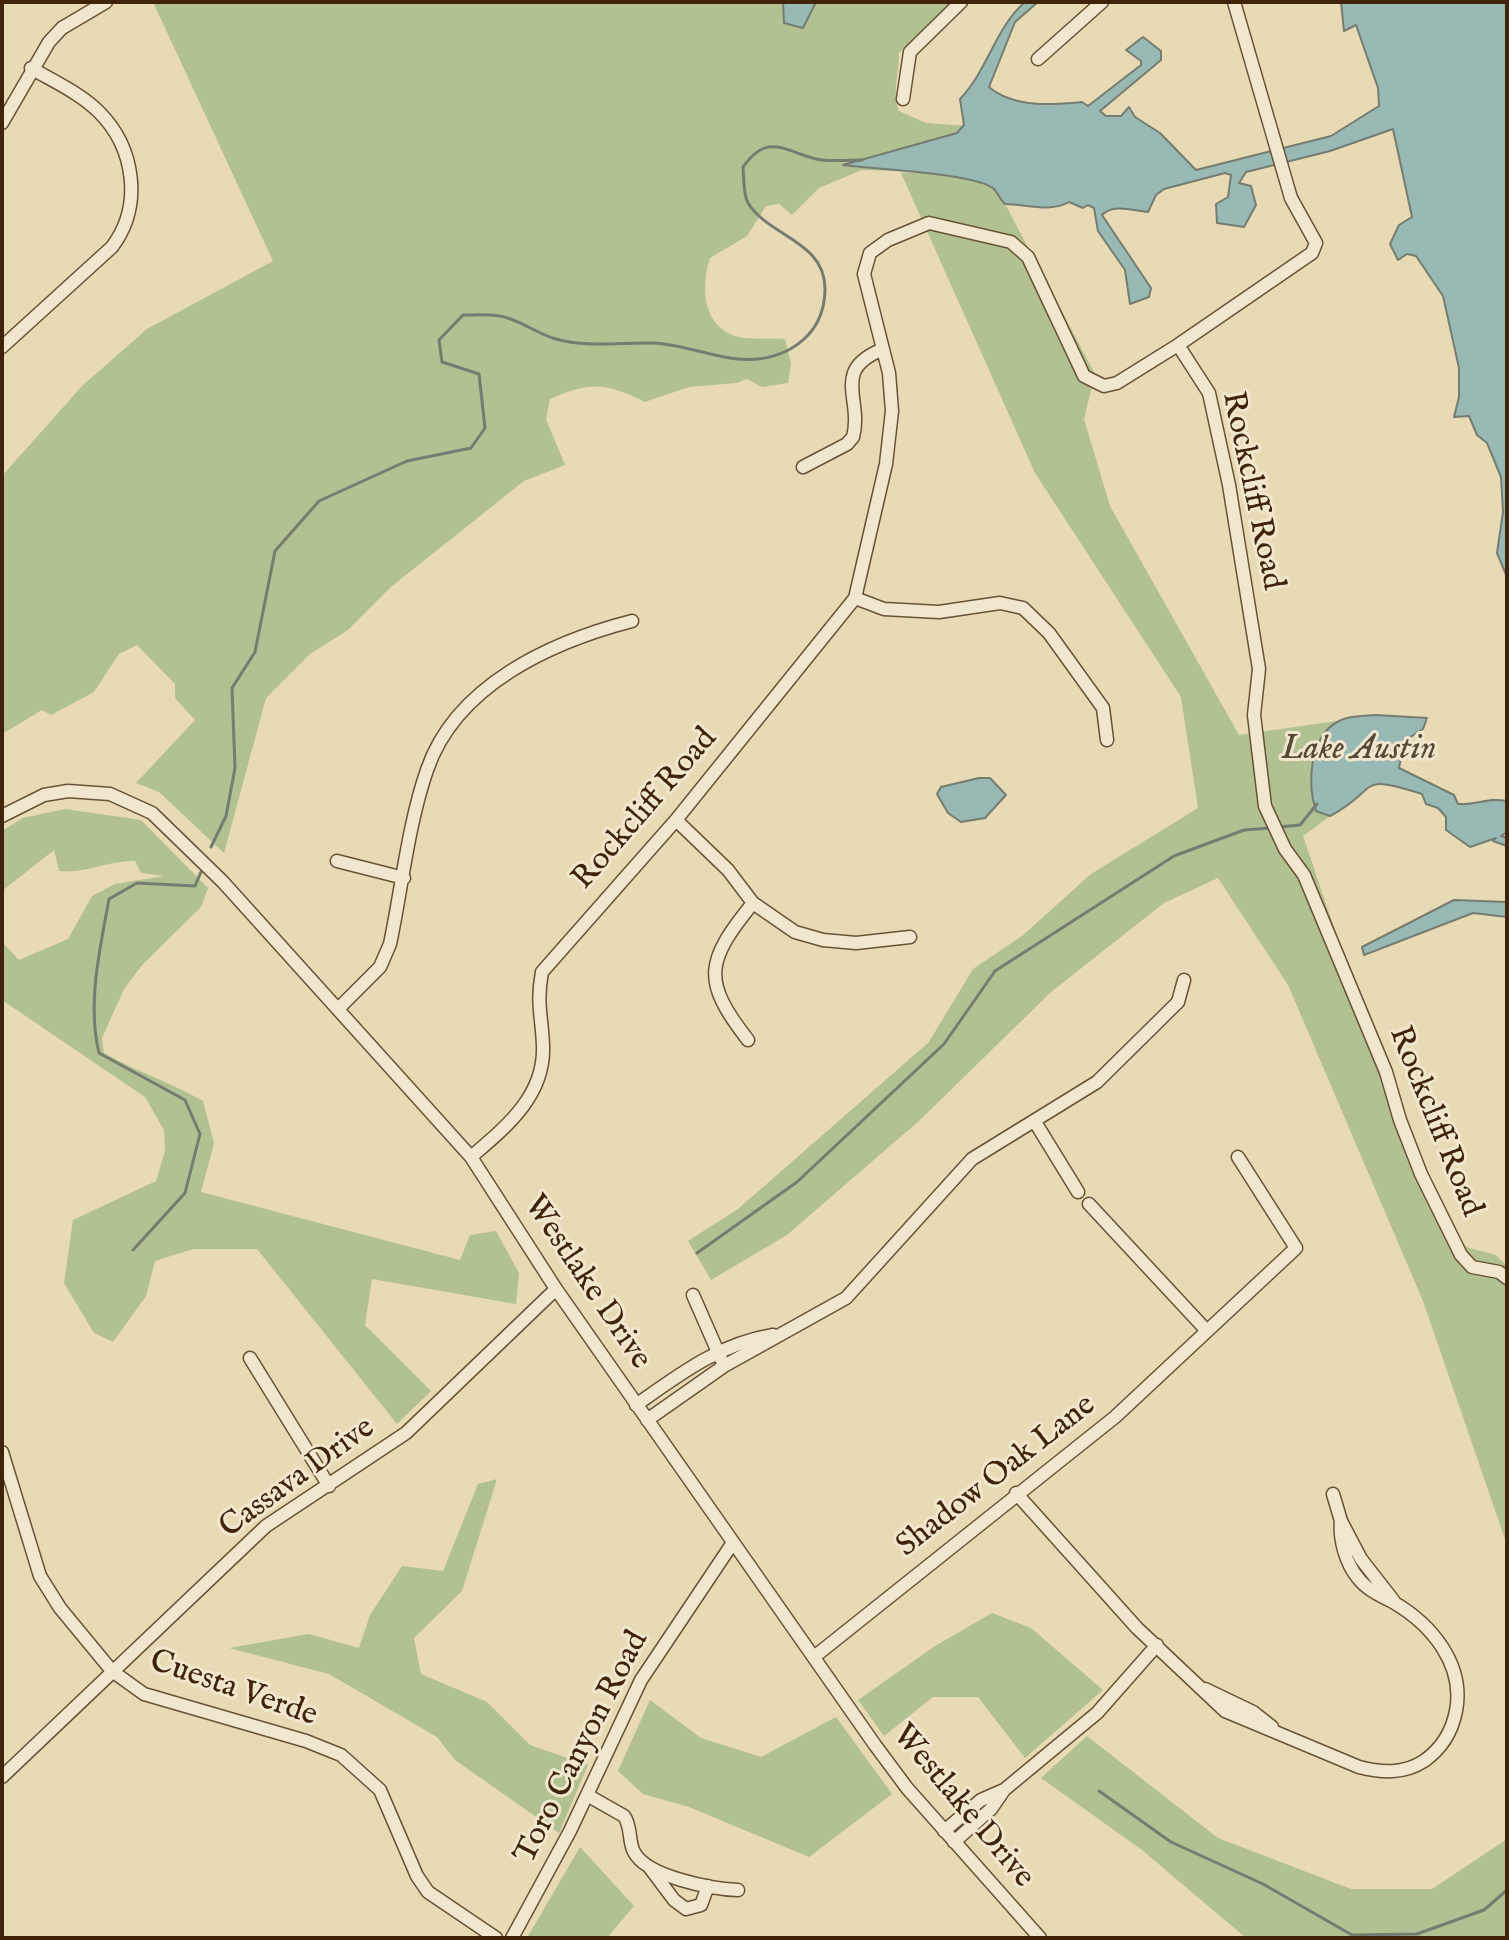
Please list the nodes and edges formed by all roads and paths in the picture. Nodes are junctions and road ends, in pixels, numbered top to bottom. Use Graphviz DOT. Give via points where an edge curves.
graph roads {
  1 [pos="106,2"];
  2 [pos="961,2"];
  3 [pos="1102,2"];
  4 [pos="1234,2"];
  5 [pos="1038,59"];
  6 [pos="31,68"];
  7 [pos="903,99"];
  8 [pos="2,123"];
  9 [pos="1178,345"];
  10 [pos="2,347"];
  11 [pos="881,350"];
  12 [pos="803,467"];
  13 [pos="855,598"];
  14 [pos="632,621"];
  15 [pos="1107,740"];
  16 [pos="2,816"];
  17 [pos="676,820"];
  18 [pos="337,861"];
  19 [pos="404,878"];
  20 [pos="753,903"];
  21 [pos="910,937"];
  22 [pos="1184,980"];
  23 [pos="338,1009"];
  24 [pos="748,1040"];
  25 [pos="1035,1122"];
  26 [pos="471,1157"];
  27 [pos="1238,1157"];
  28 [pos="1078,1192"];
  29 [pos="1089,1204"];
  30 [pos="1507,1278"];
  31 [pos="556,1289"];
  32 [pos="693,1295"];
  33 [pos="1207,1331"];
  34 [pos="777,1335"];
  35 [pos="718,1352"];
  36 [pos="250,1358"];
  37 [pos="724,1366"];
  38 [pos="636,1405"];
  39 [pos="647,1420"];
  40 [pos="2,1452"];
  41 [pos="329,1486"];
  42 [pos="1016,1493"];
  43 [pos="1333,1494"];
  44 [pos="732,1544"];
  45 [pos="1157,1645"];
  46 [pos="814,1657"];
  47 [pos="112,1671"];
  48 [pos="2,1777"];
  49 [pos="1004,1790"];
  50 [pos="587,1795"];
  51 [pos="944,1831"];
  52 [pos="954,1842"];
  53 [pos="650,1868"];
  54 [pos="708,1886"];
  55 [pos="738,1890"];
  56 [pos="496,1938"];
  57 [pos="512,1938"];
  58 [pos="1040,1938"];
  1 -- 6 [label="street" via="62,28"];
  2 -- 7 [label="street" via="910,52"];
  3 -- 5 [label="street"];
  4 -- 9 [label="street" via="1291,198 1316,243 1298,264"];
  6 -- 8 [label="street"];
  6 -- 10 [label="street" via="107,121 127,161 132,206 112,247"];
  9 -- 11 [label="street, Rockcliff Road" via="1117,383 1093,383 1084,376 1019,247 1000,237 929,223 870,253 864,274"];
  9 -- 30 [label="street, Rockcliff Road" via="1209,393 1229,485 1259,669 1254,715 1265,806 1304,875 1386,1072 1416,1160 1461,1255 1472,1267"];
  11 -- 12 [label="street" via="861,359 853,372 853,437"];
  11 -- 13 [label="street, Rockcliff Road" via="889,373 890,424"];
  13 -- 15 [label="street" via="884,609 939,612 1000,603 1023,608 1049,633 1103,708"];
  13 -- 17 [label="street, Rockcliff Road"];
  14 -- 19 [label="street" via="605,627 513,669 463,707 427,769"];
  16 -- 23 [label="street, Westlake Drive" via="44,795 68,791 99,791 137,803 181,839"];
  17 -- 20 [label="street" via="728,870"];
  17 -- 26 [label="street, Rockcliff Road" via="542,972 536,1000 543,1047 535,1089"];
  18 -- 19 [label="street"];
  19 -- 23 [label="street" via="380,967"];
  20 -- 21 [label="street" via="795,932 823,940 856,943"];
  20 -- 24 [label="street" via="729,932 717,956 714,981 724,1009"];
  22 -- 25 [label="street" via="1178,1002 1097,1082"];
  23 -- 26 [label="street, Westlake Drive"];
  25 -- 28 [label="street"];
  25 -- 34 [label="street" via="972,1159 846,1298"];
  26 -- 31 [label="street, Westlake Drive"];
  27 -- 33 [label="street, Shadow Oak Lane" via="1296,1248"];
  29 -- 33 [label="street"];
  31 -- 38 [label="street, Westlake Drive"];
  31 -- 41 [label="street, Cassava Drive" via="406,1433"];
  32 -- 35 [label="street"];
  33 -- 42 [label="street, Shadow Oak Lane" via="1115,1417"];
  34 -- 35 [label="street"];
  34 -- 37 [label="street"];
  35 -- 37 [label="street"];
  35 -- 38 [label="street"];
  36 -- 41 [label="street"];
  37 -- 39 [label="street"];
  38 -- 39 [label="street, Westlake Drive"];
  39 -- 44 [label="street, Westlake Drive"];
  40 -- 47 [label="street, Cuesta Verde" via="40,1576"];
  41 -- 47 [label="street, Cassava Drive" via="266,1526"];
  42 -- 45 [label="street"];
  42 -- 46 [label="street, Shadow Oak Lane"];
  43 -- 45 [label="street" via="1361,1559 1394,1603 1434,1637 1451,1660 1457,1706 1443,1743 1419,1764 1383,1772 1359,1767 1274,1729 1253,1712 1202,1688"];
  44 -- 46 [label="street, Westlake Drive"];
  44 -- 50 [label="street, Toro Canyon Road" via="651,1662"];
  45 -- 49 [label="street" via="1097,1713"];
  46 -- 51 [label="street, Westlake Drive"];
  47 -- 48 [label="street, Cassava Drive"];
  47 -- 56 [label="street, Cuesta Verde" via="144,1694 341,1755 380,1790 428,1892"];
  49 -- 51 [label="street" via="981,1800"];
  49 -- 52 [label="street"];
  50 -- 53 [label="street" via="627,1820 633,1849"];
  50 -- 57 [label="street, Toro Canyon Road"];
  51 -- 52 [label="street, Westlake Drive"];
  52 -- 58 [label="street, Westlake Drive"];
  53 -- 54 [label="street"];
  53 -- 54 [label="street" via="686,1909 701,1905"];
  54 -- 55 [label="street"];
}
